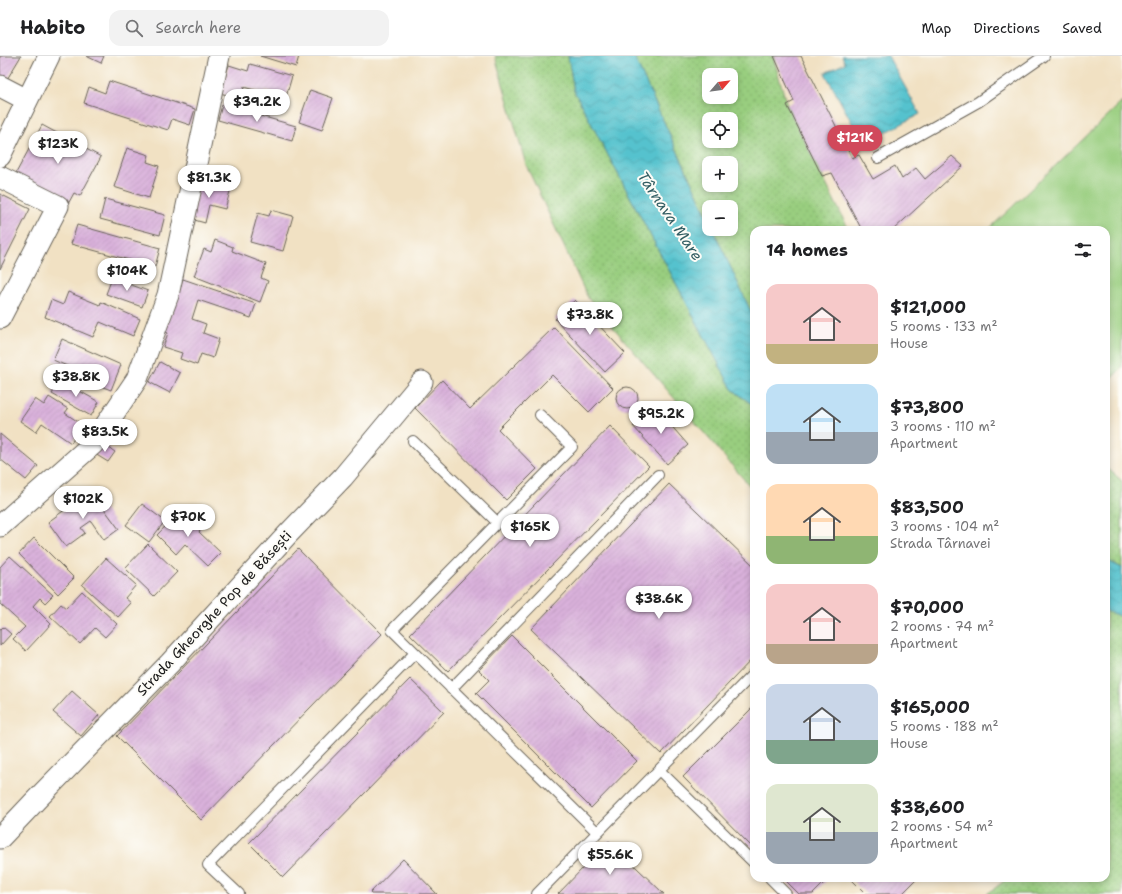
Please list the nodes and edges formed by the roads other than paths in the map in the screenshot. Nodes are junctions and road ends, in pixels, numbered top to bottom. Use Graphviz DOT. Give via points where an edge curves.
graph roads {
  1 [pos="49,56"];
  2 [pos="219,56"];
  3 [pos="1044,56"];
  4 [pos="0,86"];
  5 [pos="27,100"];
  6 [pos="0,156"];
  7 [pos="878,158"];
  8 [pos="0,178"];
  9 [pos="0,318"];
  10 [pos="422,382"];
  11 [pos="540,415"];
  12 [pos="413,441"];
  13 [pos="658,475"];
  14 [pos="498,523"];
  15 [pos="0,526"];
  16 [pos="415,653"];
  17 [pos="750,677"];
  18 [pos="451,689"];
  19 [pos="660,770"];
  20 [pos="8,822"];
  21 [pos="597,832"];
  22 [pos="0,838"];
  23 [pos="750,859"];
  24 [pos="774,882"];
  25 [pos="239,894"];
  26 [pos="536,894"];
  27 [pos="786,894"];
  1 -- 5 [label="street"];
  2 -- 15 [label="street" via="168,295 137,379 93,444"];
  3 -- 7 [label="lane" via="978,102"];
  4 -- 5 [label="street"];
  5 -- 6 [label="street"];
  8 -- 9 [label="street" via="58,206"];
  10 -- 20 [label="street, Strada Gheorghe Pop de Băsești" via="343,477 170,663"];
  11 -- 14 [label="lane" via="572,447"];
  12 -- 14 [label="lane"];
  13 -- 18 [label="lane"];
  14 -- 16 [label="lane" via="392,630"];
  16 -- 18 [label="lane"];
  16 -- 25 [label="lane" via="208,865"];
  17 -- 19 [label="lane"];
  18 -- 21 [label="lane"];
  19 -- 21 [label="lane"];
  19 -- 23 [label="lane"];
  20 -- 22 [label="street, Strada Gheorghe Pop de Băsești"];
  21 -- 26 [label="lane"];
  24 -- 27 [label="lane"];
}
